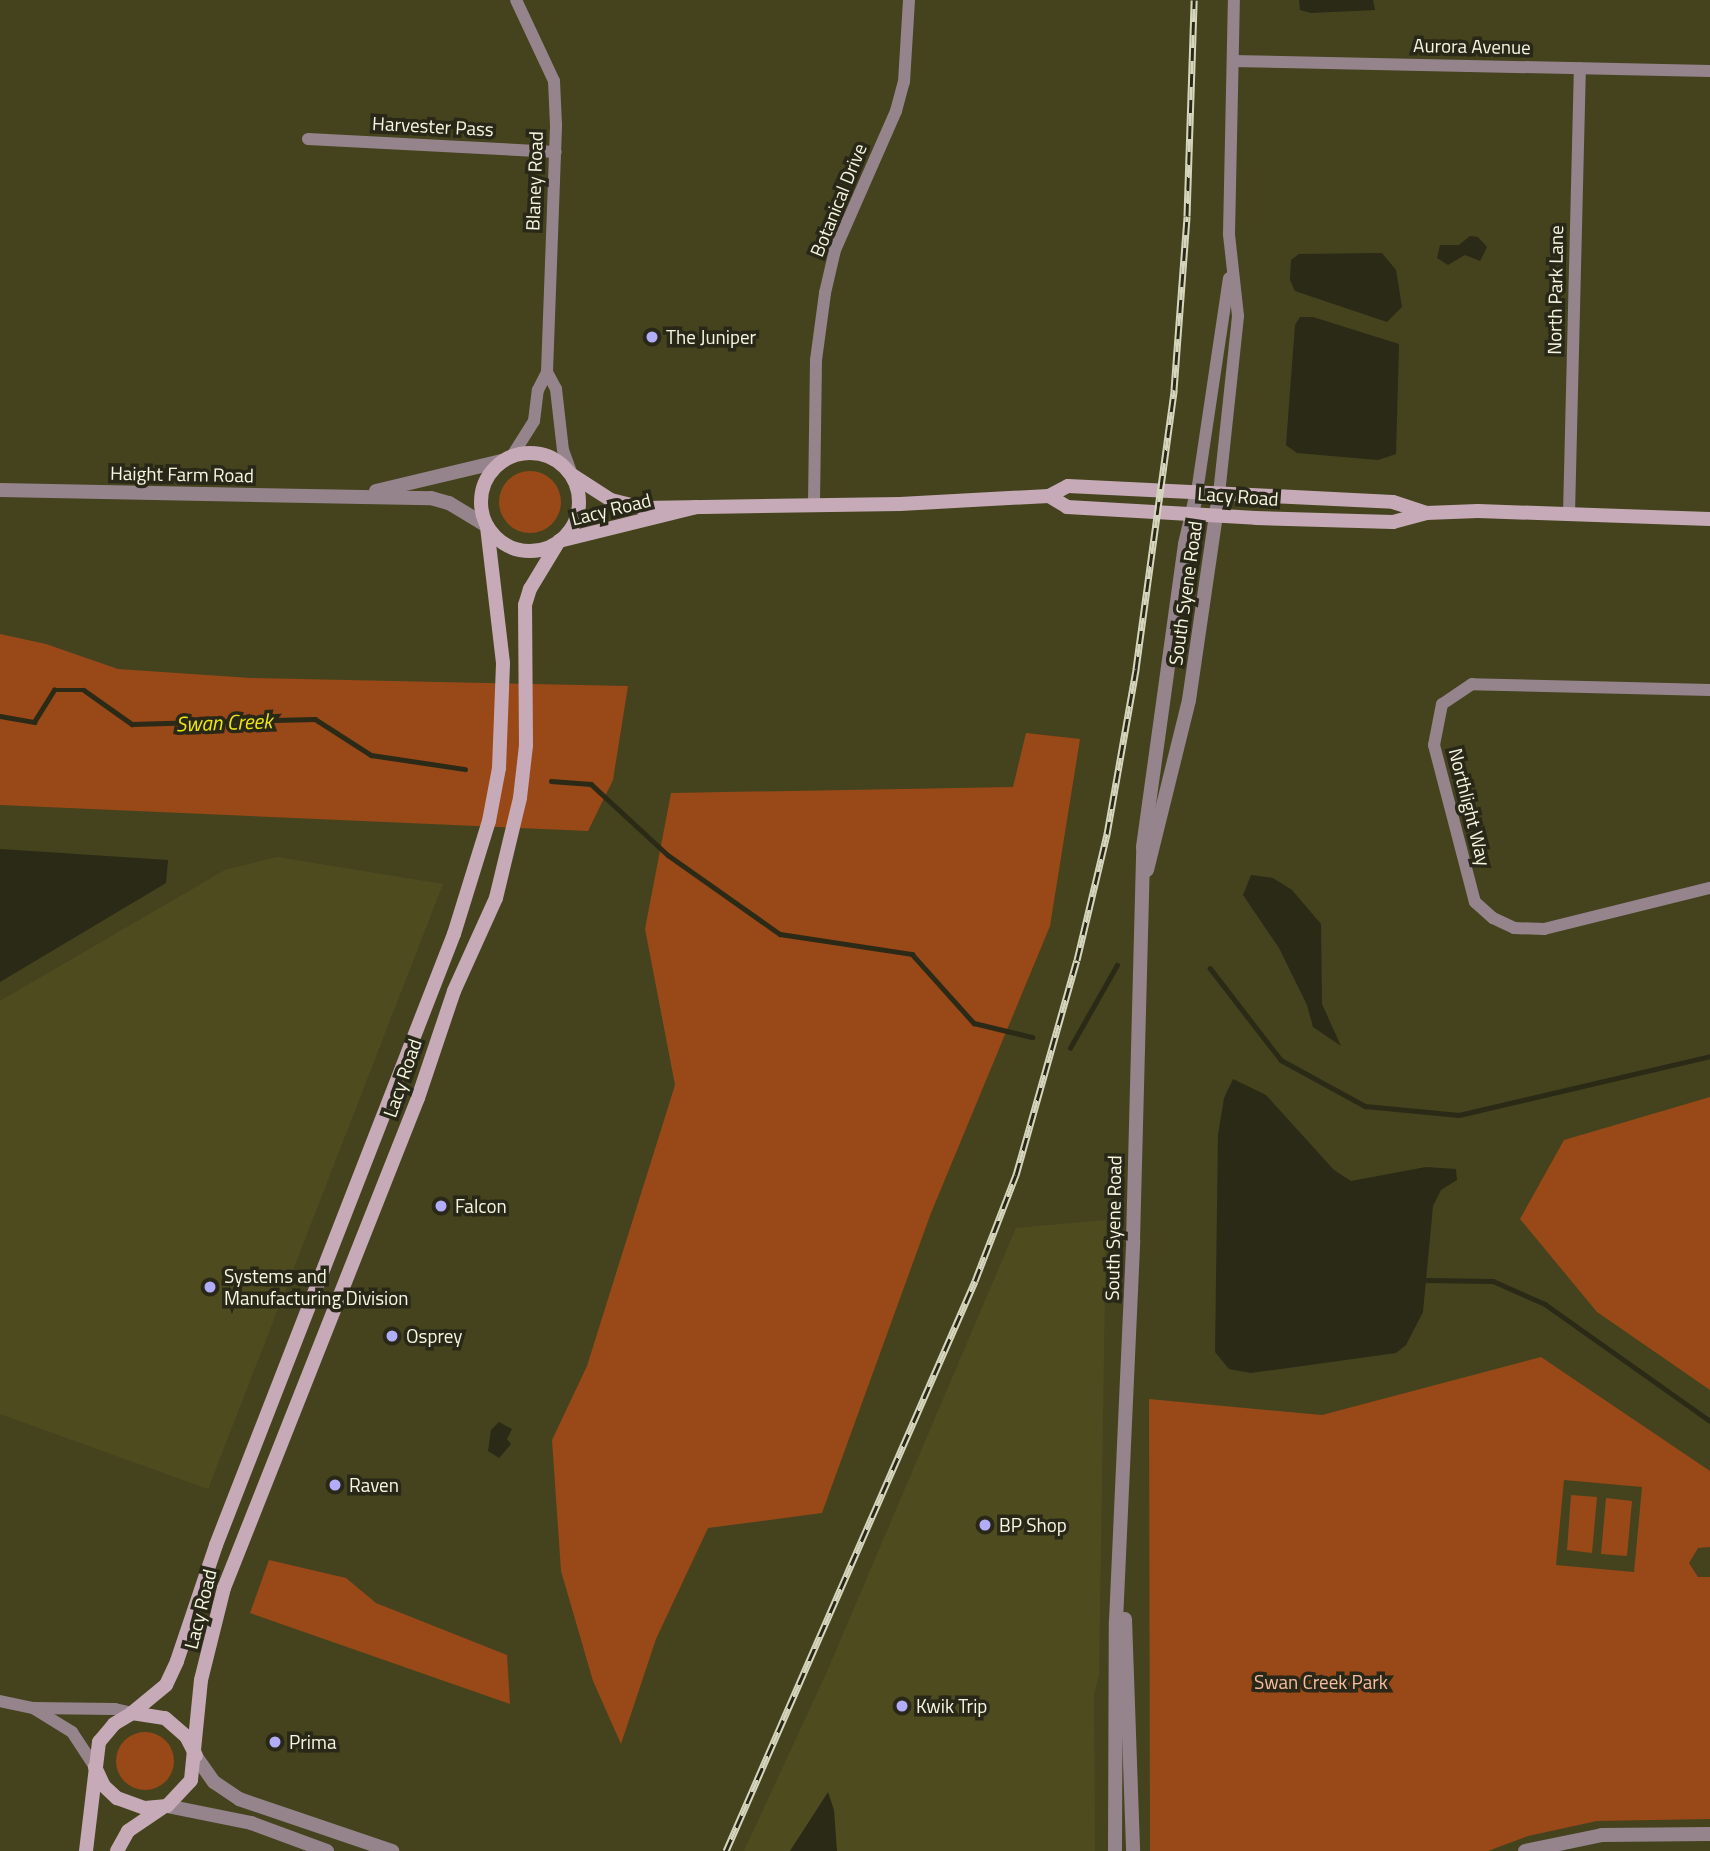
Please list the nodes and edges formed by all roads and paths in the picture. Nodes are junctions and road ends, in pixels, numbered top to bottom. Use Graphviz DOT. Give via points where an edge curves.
graph roads {
  1 [pos="516,0"];
  2 [pos="909,0"];
  3 [pos="1234,0"];
  4 [pos="1233,61"];
  5 [pos="1580,68"];
  6 [pos="1710,71"];
  7 [pos="308,139"];
  8 [pos="556,152"];
  9 [pos="1231,270"];
  10 [pos="547,372"];
  11 [pos="507,458"];
  12 [pos="572,475"];
  13 [pos="0,490"];
  14 [pos="1196,492"];
  15 [pos="364,494"];
  16 [pos="1219,494"];
  17 [pos="1049,496"];
  18 [pos="814,503"];
  19 [pos="696,508"];
  20 [pos="1192,512"];
  21 [pos="1426,513"];
  22 [pos="1216,514"];
  23 [pos="1569,514"];
  24 [pos="1710,519"];
  25 [pos="487,526"];
  26 [pos="559,541"];
  27 [pos="1710,690"];
  28 [pos="1145,875"];
  29 [pos="1710,888"];
  30 [pos="1121,1583"];
  31 [pos="0,1701"];
  32 [pos="33,1708"];
  33 [pos="132,1713"];
  34 [pos="197,1758"];
  35 [pos="95,1767"];
  36 [pos="167,1806"];
  37 [pos="1710,1834"];
  38 [pos="86,1851"];
  39 [pos="117,1851"];
  40 [pos="327,1851"];
  41 [pos="392,1851"];
  42 [pos="1115,1851"];
  43 [pos="1133,1851"];
  44 [pos="1525,1851"];
  1 -- 8 [label="street, Blaney Road" via="554,81"];
  2 -- 18 [label="street, Botanical Drive" via="904,82 896,111 835,250 825,293 816,360"];
  3 -- 4 [label="street, South Syene Road"];
  4 -- 5 [label="street, Aurora Avenue"];
  4 -- 9 [label="street, South Syene Road"];
  5 -- 6 [label="street, Aurora Avenue"];
  5 -- 23 [label="street, North Park Lane"];
  7 -- 8 [label="street, Harvester Pass"];
  8 -- 10 [label="street, Blaney Road"];
  9 -- 14 [label="street, South Syene Road"];
  9 -- 16 [label="street, South Syene Road" via="1238,316"];
  10 -- 11 [label="street, Blaney Road" via="538,390 534,421"];
  10 -- 12 [label="street, Blaney Road" via="556,389 563,450"];
  11 -- 12 [label="main road" via="542,454"];
  11 -- 15 [label="street, Haight Farm Road"];
  11 -- 25 [label="main road" via="483,485"];
  12 -- 19 [label="main road, Lacy Road" via="611,500 642,508"];
  12 -- 26 [label="main road" via="578,509 574,524"];
  13 -- 15 [label="street, Haight Farm Road"];
  14 -- 16 [label="main road, Lacy Road"];
  14 -- 17 [label="main road, Lacy Road" via="1068,486"];
  14 -- 20 [label="street, South Syene Road"];
  15 -- 25 [label="street, Haight Farm Road" via="449,503"];
  16 -- 21 [label="main road, Lacy Road" via="1393,502"];
  16 -- 22 [label="street, South Syene Road"];
  17 -- 18 [label="main road, Lacy Road"];
  17 -- 20 [label="main road, Lacy Road" via="1067,507"];
  18 -- 19 [label="main road, Lacy Road"];
  19 -- 26 [label="main road, Lacy Road"];
  20 -- 22 [label="main road, Lacy Road"];
  20 -- 28 [label="street, South Syene Road" via="1149,786"];
  21 -- 22 [label="main road, Lacy Road" via="1393,522"];
  21 -- 23 [label="main road, Lacy Road"];
  22 -- 28 [label="street, South Syene Road" via="1189,700"];
  23 -- 24 [label="main road, Lacy Road"];
  25 -- 26 [label="main road" via="499,539 525,550"];
  25 -- 33 [label="main road, Lacy Road" via="503,663 499,768 489,821 454,934 216,1545 172,1674 166,1685"];
  26 -- 34 [label="main road, Lacy Road" via="537,574 525,606 526,745 520,798 496,898 454,991 418,1098 223,1588 201,1680"];
  27 -- 29 [label="street, Northlight Way" via="1472,684 1443,704 1434,745 1475,902 1493,918 1514,928 1544,929"];
  28 -- 30 [label="street, South Syene Road"];
  30 -- 42 [label="street, South Syene Road" via="1113,1758"];
  30 -- 43 [label="street, South Syene Road"];
  31 -- 32 [label="street"];
  32 -- 33 [label="street"];
  32 -- 35 [label="street" via="72,1732"];
  33 -- 34 [label="main road" via="156,1715 178,1726"];
  33 -- 35 [label="main road" via="105,1732"];
  34 -- 36 [label="main road" via="187,1789"];
  34 -- 41 [label="street" via="214,1782 239,1799"];
  35 -- 36 [label="main road" via="104,1786 117,1798 145,1808"];
  35 -- 38 [label="main road"];
  36 -- 39 [label="main road" via="128,1831"];
  36 -- 40 [label="street" via="251,1824"];
  37 -- 44 [label="street" via="1602,1835"];
}
